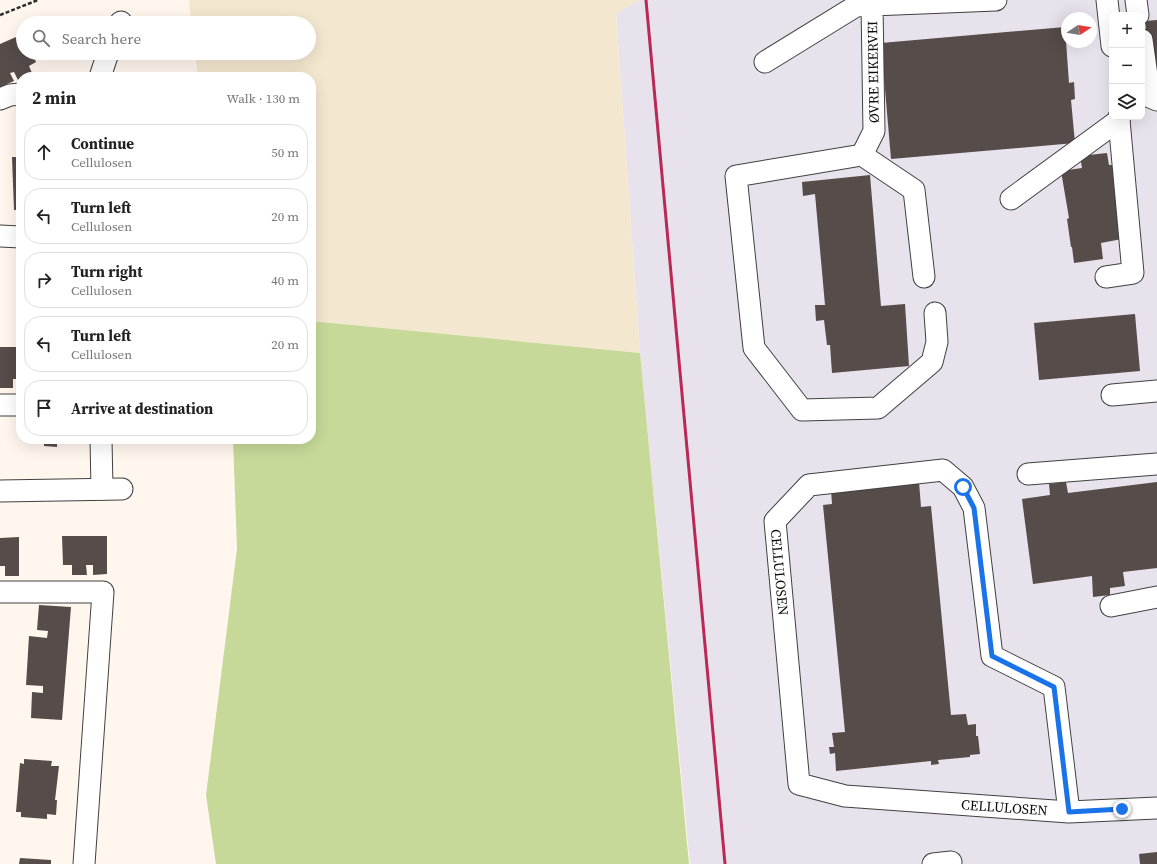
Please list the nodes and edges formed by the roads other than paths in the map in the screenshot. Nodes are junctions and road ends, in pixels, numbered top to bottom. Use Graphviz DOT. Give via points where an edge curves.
graph roads {
  1 [pos="996,0"];
  2 [pos="1107,0"];
  3 [pos="1136,0"];
  4 [pos="872,5"];
  5 [pos="1138,12"];
  6 [pos="1109,18"];
  7 [pos="1143,48"];
  8 [pos="106,60"];
  9 [pos="765,62"];
  10 [pos="102,72"];
  11 [pos="16,94"];
  12 [pos="0,99"];
  13 [pos="1157,100"];
  14 [pos="1118,120"];
  15 [pos="1119,120"];
  16 [pos="862,155"];
  17 [pos="1011,199"];
  18 [pos="0,236"];
  19 [pos="16,236"];
  20 [pos="924,277"];
  21 [pos="1106,277"];
  22 [pos="935,313"];
  23 [pos="1157,391"];
  24 [pos="1112,395"];
  25 [pos="0,405"];
  26 [pos="16,405"];
  27 [pos="102,444"];
  28 [pos="1157,464"];
  29 [pos="1028,474"];
  30 [pos="0,491"];
  31 [pos="0,592"];
  32 [pos="1157,597"];
  33 [pos="1111,606"];
  34 [pos="1157,808"];
  35 [pos="1069,812"];
  36 [pos="84,864"];
  1 -- 4 [label="street, ØVRE EIKERVEI"];
  2 -- 6 [label="street"];
  3 -- 5 [label="street"];
  4 -- 9 [label="street" via="856,6"];
  4 -- 16 [label="street, ØVRE EIKERVEI" via="874,131"];
  7 -- 13 [label="street" via="1150,97"];
  8 -- 10 [label="street"];
  11 -- 12 [label="street"];
  14 -- 17 [label="street"];
  15 -- 21 [label="street" via="1133,273"];
  16 -- 20 [label="street" via="914,190"];
  16 -- 22 [label="street" via="736,176 754,348 802,410 878,408 932,362 937,342"];
  18 -- 19 [label="street"];
  23 -- 24 [label="street"];
  25 -- 26 [label="street"];
  27 -- 30 [label="street" via="112,489"];
  28 -- 29 [label="street"];
  31 -- 36 [label="street" via="103,592"];
  32 -- 33 [label="street"];
  34 -- 35 [label="street, CELLULOSEN"];
  35 -- 35 [label="street, CELLULOSEN" via="846,796 799,784 775,521 808,485 943,470 963,487 974,508 992,656 1054,687"];
}
